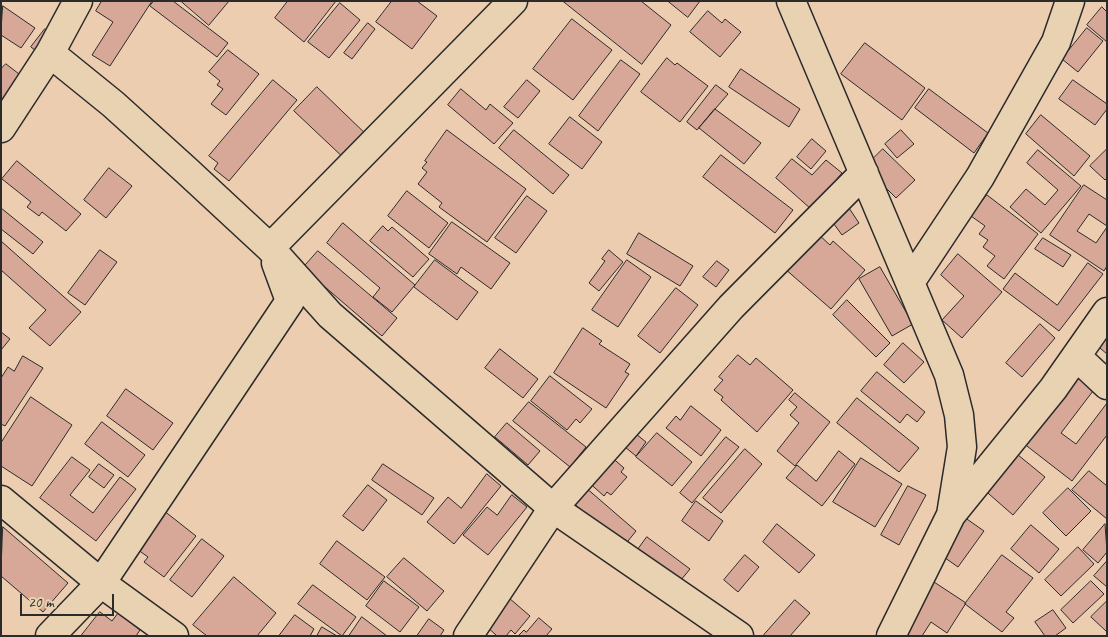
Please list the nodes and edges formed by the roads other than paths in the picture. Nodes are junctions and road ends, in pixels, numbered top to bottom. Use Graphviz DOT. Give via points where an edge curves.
graph roads {
  1 [pos="78,1"];
  2 [pos="512,1"];
  3 [pos="791,1"];
  4 [pos="1070,1"];
  5 [pos="50,53"];
  6 [pos="1,128"];
  7 [pos="864,173"];
  8 [pos="270,248"];
  9 [pos="911,281"];
  10 [pos="1107,312"];
  11 [pos="1077,357"];
  12 [pos="1107,385"];
  13 [pos="962,447"];
  14 [pos="997,458"];
  15 [pos="1,500"];
  16 [pos="553,508"];
  17 [pos="951,515"];
  18 [pos="101,583"];
  19 [pos="50,636"];
  20 [pos="174,636"];
  21 [pos="468,636"];
  22 [pos="739,636"];
  23 [pos="891,636"];
  1 -- 5 [label="street"];
  2 -- 8 [label="street"];
  3 -- 7 [label="street"];
  4 -- 9 [label="street" via="1056,42 980,177"];
  5 -- 6 [label="street"];
  5 -- 8 [label="street" via="113,104"];
  7 -- 9 [label="street"];
  7 -- 16 [label="street" via="731,307"];
  8 -- 16 [label="street" via="330,314"];
  8 -- 18 [label="street" via="290,301"];
  9 -- 13 [label="street" via="949,375 959,415"];
  10 -- 11 [label="street"];
  11 -- 12 [label="street"];
  11 -- 14 [label="street"];
  13 -- 14 [label="street"];
  13 -- 17 [label="street"];
  14 -- 17 [label="street"];
  15 -- 18 [label="street"];
  16 -- 21 [label="street"];
  16 -- 22 [label="street"];
  17 -- 23 [label="street"];
  18 -- 19 [label="street"];
  18 -- 20 [label="street"];
}
